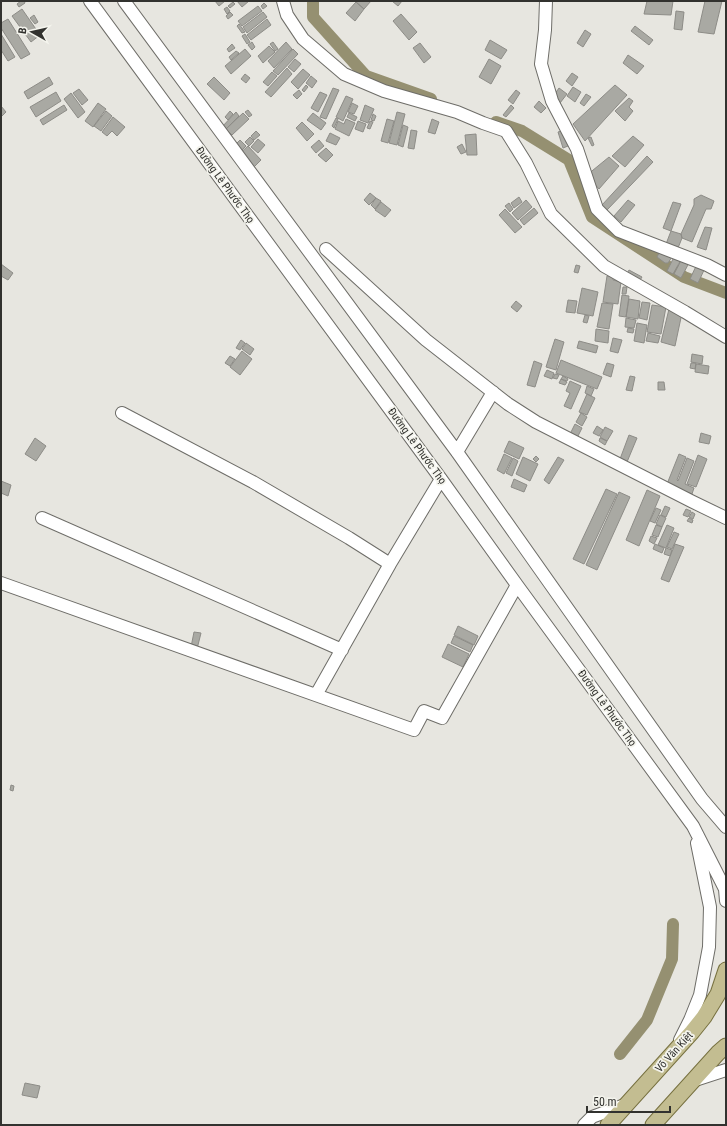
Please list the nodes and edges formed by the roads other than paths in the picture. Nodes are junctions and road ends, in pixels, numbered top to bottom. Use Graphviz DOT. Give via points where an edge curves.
graph roads {
  1 [pos="90,1"];
  2 [pos="124,1"];
  3 [pos="284,1"];
  4 [pos="546,1"];
  5 [pos="326,249"];
  6 [pos="726,275"];
  7 [pos="726,337"];
  8 [pos="493,392"];
  9 [pos="122,413"];
  10 [pos="457,452"];
  11 [pos="441,479"];
  12 [pos="42,518"];
  13 [pos="726,518"];
  14 [pos="390,564"];
  15 [pos="1,583"];
  16 [pos="517,585"];
  17 [pos="342,650"];
  18 [pos="316,695"];
  19 [pos="702,799"];
  20 [pos="726,815"];
  21 [pos="693,826"];
  22 [pos="726,828"];
  23 [pos="726,901"];
  24 [pos="726,970"];
  25 [pos="726,1046"];
  26 [pos="674,1052"];
  27 [pos="726,1070"];
  28 [pos="692,1081"];
  29 [pos="628,1103"];
  30 [pos="584,1125"];
  31 [pos="608,1125"];
  32 [pos="653,1125"];
  1 -- 11 [label="street, Đường Lê Phước Thọ"];
  2 -- 10 [label="street"];
  3 -- 7 [label="street" via="287,15 303,39 344,74 384,92 457,112 506,131 526,163 551,214 604,266"];
  4 -- 6 [label="street" via="541,64 552,101 577,149 597,209 619,231 707,265"];
  5 -- 8 [label="street" via="426,340"];
  8 -- 10 [label="street"];
  8 -- 13 [label="street" via="536,422"];
  9 -- 14 [label="street" via="253,482"];
  10 -- 19 [label="street"];
  11 -- 14 [label="street"];
  11 -- 16 [label="street, Đường Lê Phước Thọ"];
  12 -- 17 [label="street"];
  14 -- 17 [label="street"];
  15 -- 18 [label="street"];
  16 -- 18 [label="street" via="442,718 424,711 414,730"];
  16 -- 21 [label="street, Đường Lê Phước Thọ"];
  17 -- 18 [label="street"];
  19 -- 20 [label="street"];
  19 -- 22 [label="street"];
  21 -- 23 [label="street, Đường Lê Phước Thọ" via="724,889"];
  21 -- 26 [label="street" via="710,907 709,947 700,995"];
  24 -- 26 [label="main road, Võ Văn Kiệt" via="718,994 704,1017"];
  25 -- 28 [label="main road"];
  26 -- 29 [label="main road, Võ Văn Kiệt"];
  27 -- 28 [label="street"];
  28 -- 32 [label="main road"];
  29 -- 30 [label="street" via="592,1117"];
  29 -- 31 [label="main road, Võ Văn Kiệt"];
}
